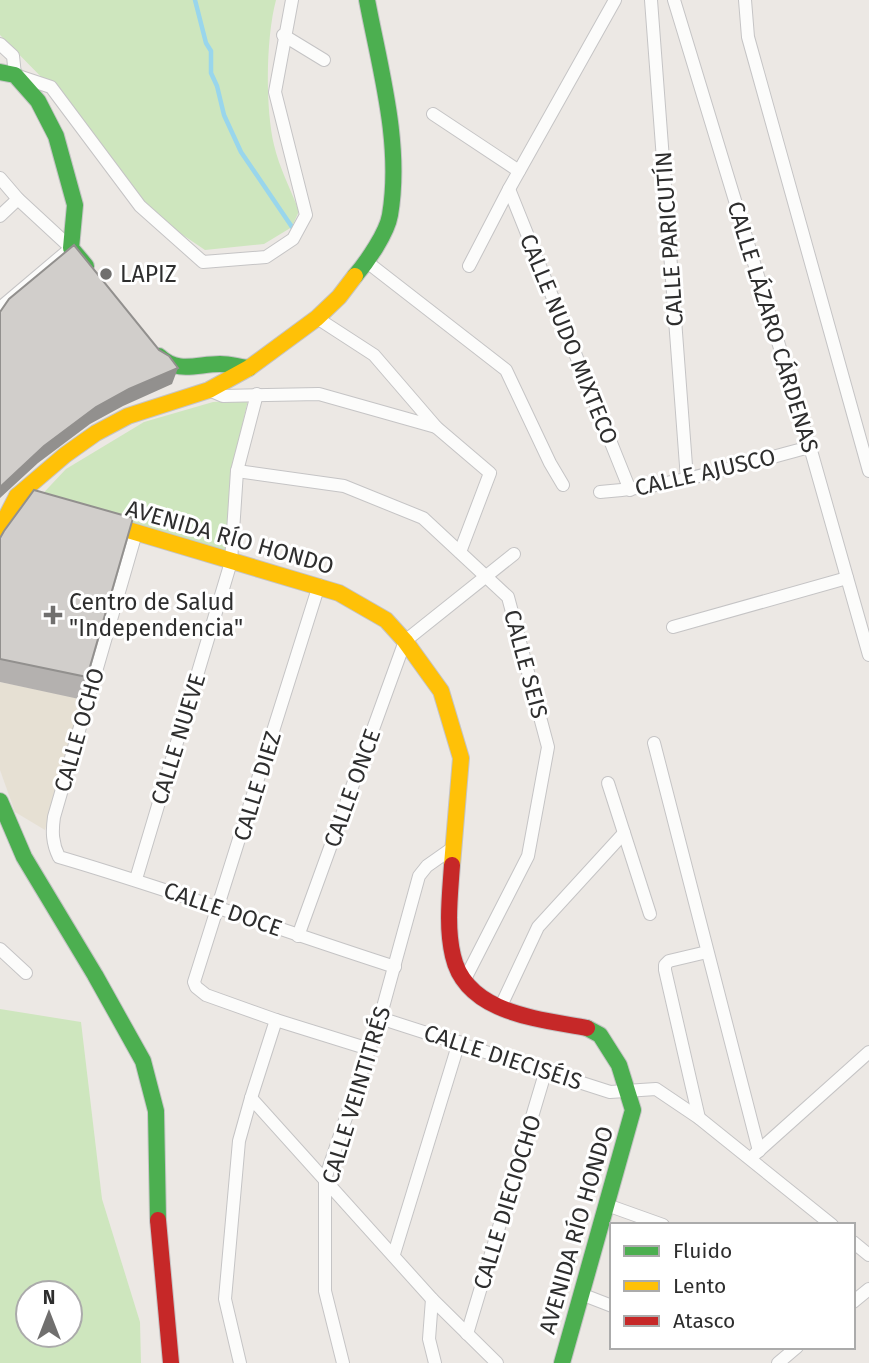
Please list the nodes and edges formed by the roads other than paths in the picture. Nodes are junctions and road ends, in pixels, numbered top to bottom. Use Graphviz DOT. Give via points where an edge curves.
graph roads {
  1 [pos="292,0"];
  2 [pos="367,0"];
  3 [pos="615,0"];
  4 [pos="652,0"];
  5 [pos="674,0"];
  6 [pos="745,0"];
  7 [pos="283,35"];
  8 [pos="0,44"];
  9 [pos="324,60"];
  10 [pos="8,74"];
  11 [pos="433,114"];
  12 [pos="519,171"];
  13 [pos="0,178"];
  14 [pos="509,189"];
  15 [pos="18,199"];
  16 [pos="0,216"];
  17 [pos="71,248"];
  18 [pos="367,262"];
  19 [pos="469,266"];
  20 [pos="94,276"];
  21 [pos="0,308"];
  22 [pos="317,318"];
  23 [pos="147,342"];
  24 [pos="249,368"];
  25 [pos="209,390"];
  26 [pos="257,394"];
  27 [pos="436,427"];
  28 [pos="810,447"];
  29 [pos="236,471"];
  30 [pos="869,471"];
  31 [pos="687,479"];
  32 [pos="564,485"];
  33 [pos="630,490"];
  34 [pos="600,492"];
  35 [pos="18,496"];
  36 [pos="0,510"];
  37 [pos="69,512"];
  38 [pos="94,520"];
  39 [pos="0,529"];
  40 [pos="136,533"];
  41 [pos="460,552"];
  42 [pos="514,554"];
  43 [pos="232,562"];
  44 [pos="488,576"];
  45 [pos="847,578"];
  46 [pos="319,586"];
  47 [pos="673,627"];
  48 [pos="405,641"];
  49 [pos="869,655"];
  50 [pos="654,743"];
  51 [pos="608,783"];
  52 [pos="0,801"];
  53 [pos="624,833"];
  54 [pos="454,847"];
  55 [pos="54,848"];
  56 [pos="136,879"];
  57 [pos="219,909"];
  58 [pos="650,914"];
  59 [pos="298,936"];
  60 [pos="0,949"];
  61 [pos="707,952"];
  62 [pos="395,967"];
  63 [pos="26,973"];
  64 [pos="464,981"];
  65 [pos="500,1008"];
  66 [pos="380,1018"];
  67 [pos="276,1020"];
  68 [pos="459,1042"];
  69 [pos="369,1049"];
  70 [pos="869,1052"];
  71 [pos="546,1070"];
  72 [pos="627,1092"];
  73 [pos="251,1098"];
  74 [pos="699,1118"];
  75 [pos="754,1154"];
  76 [pos="325,1179"];
  77 [pos="607,1205"];
  78 [pos="657,1223"];
  79 [pos="830,1223"];
  80 [pos="855,1244"];
  81 [pos="394,1254"];
  82 [pos="869,1255"];
  83 [pos="869,1289"];
  84 [pos="581,1294"];
  85 [pos="432,1299"];
  86 [pos="855,1300"];
  87 [pos="610,1305"];
  88 [pos="467,1334"];
  89 [pos="795,1349"];
  90 [pos="171,1363"];
  91 [pos="240,1363"];
  92 [pos="343,1363"];
  93 [pos="435,1363"];
  94 [pos="497,1363"];
  95 [pos="562,1363"];
  96 [pos="778,1363"];
  1 -- 7 [label="street"];
  2 -- 18 [label="street" via="390,121 393,169 390,218"];
  3 -- 12 [label="street"];
  4 -- 31 [label="street, CALLE PARICUTÍN"];
  5 -- 28 [label="street, CALLE LÁZARO CÁRDENAS"];
  6 -- 30 [label="street" via="748,37"];
  7 -- 9 [label="street"];
  7 -- 10 [label="street" via="275,92 306,215 293,239 266,257 204,262 140,206 51,87"];
  8 -- 10 [label="street" via="13,56"];
  10 -- 17 [label="street" via="38,102 56,136 75,205"];
  11 -- 12 [label="street"];
  12 -- 14 [label="street"];
  13 -- 15 [label="street"];
  14 -- 19 [label="street"];
  14 -- 33 [label="street, CALLE NUDO MIXTECO"];
  15 -- 16 [label="street"];
  15 -- 17 [label="street"];
  17 -- 20 [label="street"];
  17 -- 21 [label="street"];
  18 -- 22 [label="street"];
  18 -- 32 [label="street" via="506,370"];
  22 -- 24 [label="street"];
  22 -- 27 [label="street" via="374,355"];
  23 -- 24 [label="street" via="162,360 188,369 216,364"];
  24 -- 25 [label="street"];
  25 -- 26 [label="street" via="223,396"];
  25 -- 35 [label="street" via="128,416 96,433"];
  26 -- 27 [label="street" via="319,394"];
  26 -- 29 [label="street, CALLE NUEVE"];
  27 -- 41 [label="street" via="491,473"];
  28 -- 31 [label="street, CALLE AJUSCO"];
  28 -- 45 [label="street, CALLE LÁZARO CÁRDENAS"];
  29 -- 41 [label="street, CALLE SEIS" via="344,486 423,519"];
  29 -- 43 [label="street, CALLE NUEVE"];
  31 -- 33 [label="street, CALLE AJUSCO"];
  33 -- 34 [label="street, CALLE AJUSCO"];
  35 -- 36 [label="street"];
  35 -- 37 [label="street"];
  35 -- 39 [label="street"];
  38 -- 40 [label="street, AVENIDA RÍO HONDO"];
  40 -- 43 [label="street, AVENIDA RÍO HONDO"];
  40 -- 55 [label="street, CALLE OCHO" via="54,817"];
  41 -- 44 [label="street, CALLE SEIS"];
  42 -- 44 [label="street"];
  43 -- 46 [label="street, AVENIDA RÍO HONDO"];
  43 -- 56 [label="street, CALLE NUEVE"];
  44 -- 48 [label="street"];
  44 -- 64 [label="street, CALLE SEIS" via="508,597 548,747 528,856"];
  45 -- 47 [label="street"];
  45 -- 49 [label="street, CALLE LÁZARO CÁRDENAS"];
  46 -- 48 [label="street, AVENIDA RÍO HONDO" via="386,620"];
  46 -- 57 [label="street, CALLE DIEZ"];
  48 -- 54 [label="street, AVENIDA RÍO HONDO" via="441,691 461,758"];
  48 -- 59 [label="street, CALLE ONCE"];
  50 -- 61 [label="street"];
  51 -- 53 [label="street"];
  52 -- 90 [label="street" via="24,857 143,1061 156,1111 157,1214"];
  53 -- 58 [label="street"];
  53 -- 65 [label="street" via="538,927"];
  54 -- 62 [label="street, CALLE VEINTITRÉS" via="419,876"];
  54 -- 64 [label="street, AVENIDA RÍO HONDO" via="449,924 453,958"];
  55 -- 56 [label="street, CALLE DOCE" via="59,857"];
  56 -- 57 [label="street, CALLE DOCE"];
  57 -- 59 [label="street, CALLE DOCE"];
  57 -- 67 [label="street, CALLE DIEZ" via="196,987 205,995"];
  59 -- 62 [label="street, CALLE DOCE"];
  60 -- 63 [label="street"];
  61 -- 74 [label="street" via="665,964"];
  61 -- 75 [label="street"];
  62 -- 66 [label="street, CALLE VEINTITRÉS"];
  64 -- 65 [label="street, AVENIDA RÍO HONDO"];
  65 -- 72 [label="street, AVENIDA RÍO HONDO" via="600,1035 620,1065"];
  66 -- 68 [label="street, CALLE DIECISÉIS"];
  66 -- 69 [label="street, CALLE VEINTITRÉS"];
  67 -- 69 [label="street"];
  67 -- 73 [label="street"];
  68 -- 71 [label="street, CALLE DIECISÉIS"];
  68 -- 81 [label="street"];
  69 -- 76 [label="street, CALLE VEINTITRÉS"];
  70 -- 75 [label="street"];
  71 -- 72 [label="street, CALLE DIECISÉIS" via="610,1092"];
  71 -- 88 [label="street, CALLE DIECIOCHO"];
  72 -- 74 [label="street, CALLE DIECISÉIS" via="656,1089"];
  72 -- 77 [label="street, AVENIDA RÍO HONDO" via="634,1110"];
  73 -- 76 [label="street"];
  73 -- 91 [label="street" via="239,1141 225,1300"];
  74 -- 75 [label="street, CALLE DIECISÉIS"];
  75 -- 79 [label="street, CALLE DIECISÉIS"];
  76 -- 81 [label="street"];
  76 -- 92 [label="street, CALLE VEINTITRÉS" via="325,1291"];
  77 -- 78 [label="street"];
  77 -- 84 [label="street, AVENIDA RÍO HONDO"];
  80 -- 82 [label="street"];
  81 -- 85 [label="street"];
  83 -- 86 [label="street"];
  84 -- 87 [label="street"];
  84 -- 95 [label="street, AVENIDA RÍO HONDO"];
  85 -- 88 [label="street"];
  85 -- 93 [label="street" via="429,1339"];
  88 -- 94 [label="street"];
  89 -- 96 [label="street"];
}
